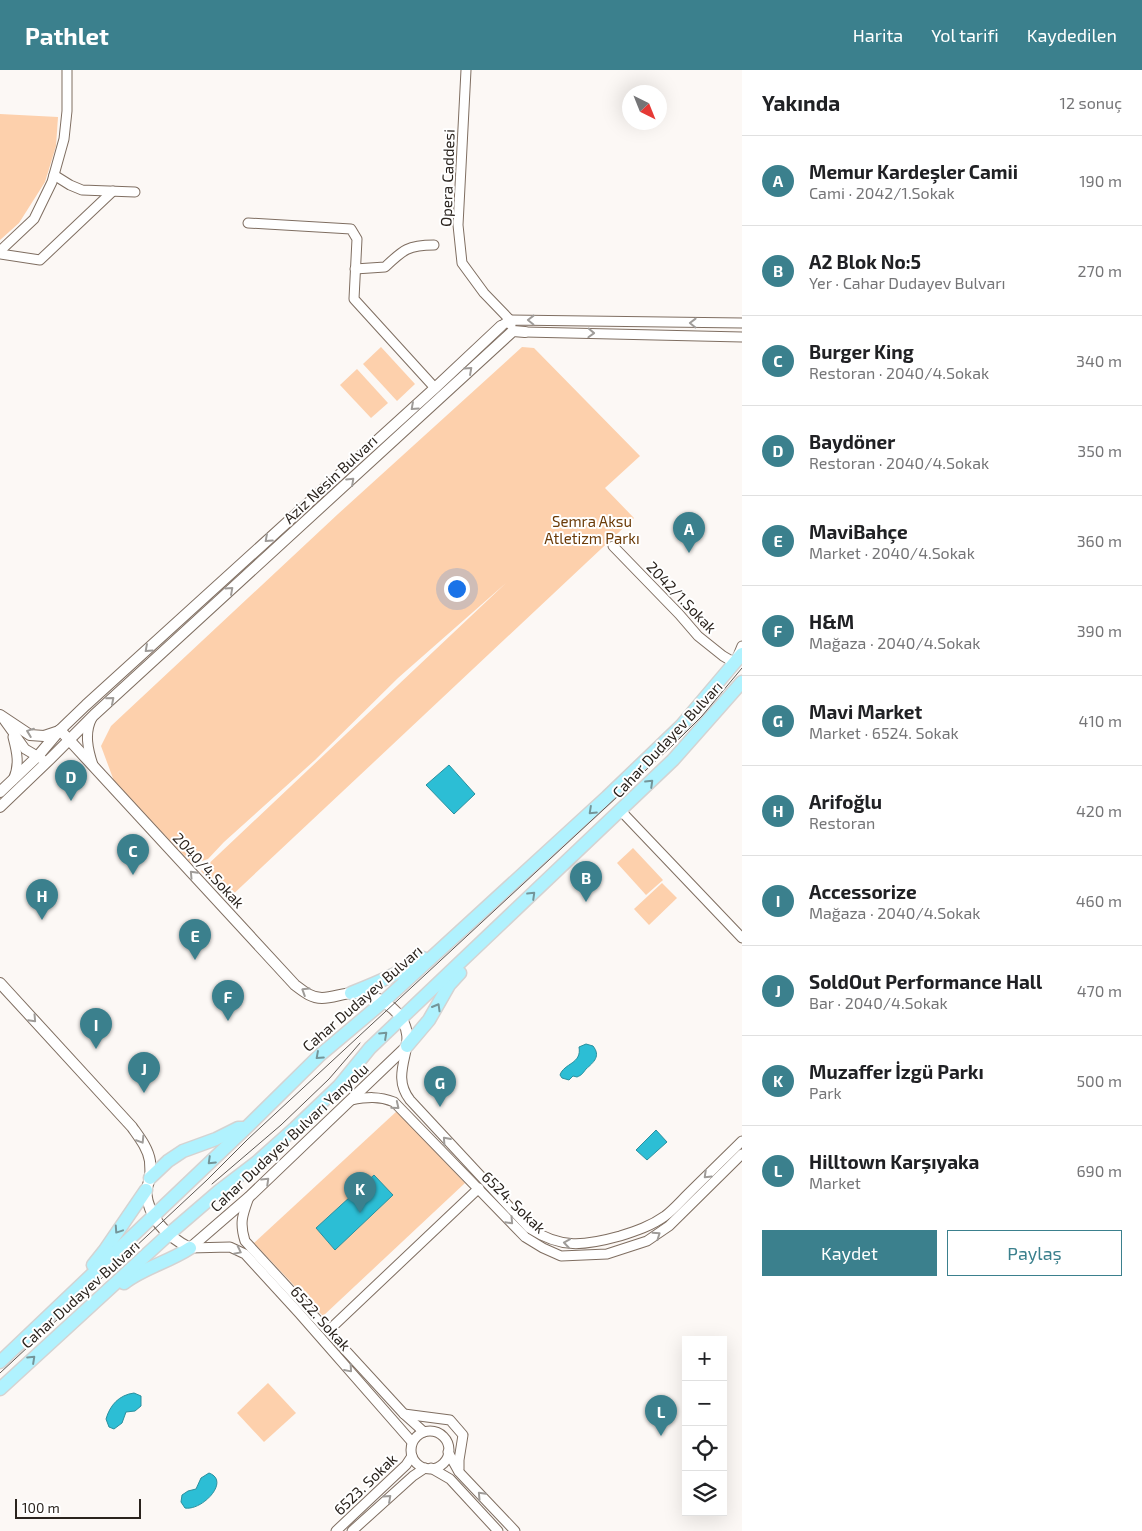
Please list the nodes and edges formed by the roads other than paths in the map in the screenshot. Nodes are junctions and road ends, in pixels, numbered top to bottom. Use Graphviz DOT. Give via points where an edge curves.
graph roads {
  1 [pos="67,70"];
  2 [pos="466,70"];
  3 [pos="54,175"];
  4 [pos="113,191"];
  5 [pos="136,192"];
  6 [pos="248,224"];
  7 [pos="434,245"];
  8 [pos="0,252"];
  9 [pos="355,269"];
  10 [pos="505,323"];
  11 [pos="742,323"];
  12 [pos="513,331"];
  13 [pos="525,332"];
  14 [pos="742,337"];
  15 [pos="435,388"];
  16 [pos="614,546"];
  17 [pos="742,646"];
  18 [pos="738,658"];
  19 [pos="742,682"];
  20 [pos="94,715"];
  21 [pos="1,716"];
  22 [pos="60,730"];
  23 [pos="12,732"];
  24 [pos="69,740"];
  25 [pos="38,756"];
  26 [pos="47,762"];
  27 [pos="93,766"];
  28 [pos="12,780"];
  29 [pos="0,792"];
  30 [pos="0,807"];
  31 [pos="621,811"];
  32 [pos="497,929"];
  33 [pos="460,932"];
  34 [pos="742,938"];
  35 [pos="0,983"];
  36 [pos="351,993"];
  37 [pos="384,1002"];
  38 [pos="401,1019"];
  39 [pos="407,1046"];
  40 [pos="351,1100"];
  41 [pos="246,1128"];
  42 [pos="742,1142"];
  43 [pos="742,1154"];
  44 [pos="148,1184"];
  45 [pos="479,1188"];
  46 [pos="249,1197"];
  47 [pos="154,1216"];
  48 [pos="168,1234"];
  49 [pos="190,1248"];
  50 [pos="51,1315"];
  51 [pos="65,1329"];
  52 [pos="328,1331"];
  53 [pos="0,1362"];
  54 [pos="0,1389"];
  55 [pos="404,1414"];
  56 [pos="424,1432"];
  57 [pos="412,1442"];
  58 [pos="448,1452"];
  59 [pos="412,1456"];
  60 [pos="428,1468"];
  61 [pos="459,1472"];
  62 [pos="336,1531"];
  63 [pos="352,1531"];
  64 [pos="498,1531"];
  65 [pos="514,1531"];
  1 -- 3 [label="street" via="64,139"];
  2 -- 10 [label="street, Opera Caddesi" via="458,225 462,263"];
  3 -- 4 [label="street" via="82,190"];
  3 -- 8 [label="street" via="34,219"];
  4 -- 5 [label="street"];
  4 -- 8 [label="street" via="40,260"];
  6 -- 9 [label="street" via="351,229 357,239"];
  7 -- 9 [label="street" via="416,245 385,267"];
  9 -- 15 [label="street" via="354,298"];
  11 -- 10 [label="street, one-way"];
  10 -- 12 [label="street"];
  10 -- 15 [label="street, Aziz Nesin Bulvarı"];
  12 -- 13 [label="street"];
  20 -- 12 [label="street, Aziz Nesin Bulvarı, one-way"];
  13 -- 14 [label="street, one-way"];
  15 -- 22 [label="street, Aziz Nesin Bulvarı, one-way"];
  16 -- 18 [label="street, 2042/1.Sokak" via="698,636 723,656"];
  17 -- 18 [label="street"];
  18 -- 33 [label="main road, Cahar Dudayev Bulvarı, one-way" via="681,726"];
  31 -- 19 [label="main road, Cahar Dudayev Bulvarı, one-way" via="673,760"];
  20 -- 24 [label="street, Aziz Nesin Bulvarı"];
  20 -- 27 [label="street" via="87,738"];
  22 -- 21 [label="street, one-way" via="44,736 30,734"];
  21 -- 23 [label="street"];
  22 -- 24 [label="street, 2040/4.Sokak"];
  22 -- 25 [label="street, Aziz Nesin Bulvarı"];
  23 -- 25 [label="street" via="25,749"];
  23 -- 28 [label="street" via="18,760"];
  24 -- 26 [label="street, Aziz Nesin Bulvarı"];
  24 -- 27 [label="street, 2040/4.Sokak"];
  25 -- 26 [label="street"];
  25 -- 28 [label="street, Aziz Nesin Bulvarı"];
  26 -- 30 [label="street, Aziz Nesin Bulvarı"];
  36 -- 27 [label="street, 2040/4.Sokak, one-way" via="322,998 295,985"];
  28 -- 29 [label="street, Aziz Nesin Bulvarı"];
  32 -- 31 [label="main road, Cahar Dudayev Bulvarı, one-way"];
  31 -- 34 [label="street"];
  32 -- 38 [label="main road, Cahar Dudayev Bulvarı"];
  39 -- 32 [label="main road, one-way" via="429,1020 450,985"];
  33 -- 36 [label="main road" via="411,966"];
  33 -- 37 [label="main road, Cahar Dudayev Bulvarı"];
  35 -- 44 [label="street, one-way" via="132,1127 150,1160"];
  36 -- 37 [label="street, 2040/4.Sokak" via="368,993"];
  37 -- 38 [label="street"];
  37 -- 41 [label="main road, Cahar Dudayev Bulvarı, one-way" via="320,1055"];
  38 -- 39 [label="street" via="407,1034"];
  48 -- 38 [label="main road, Cahar Dudayev Bulvarı, one-way" via="295,1128"];
  39 -- 40 [label="street, Cahar Dudayev Bulvarı Yanyolu"];
  42 -- 39 [label="street, 6524. Sokak, one-way" via="666,1215 643,1229 595,1243 578,1245 554,1241 529,1228 407,1096 401,1084"];
  40 -- 45 [label="street, 6524. Sokak, one-way" via="372,1096 394,1102"];
  46 -- 40 [label="street, Cahar Dudayev Bulvarı Yanyolu, one-way"];
  41 -- 44 [label="main road" via="238,1128 183,1150 168,1161"];
  41 -- 47 [label="main road, Cahar Dudayev Bulvarı, one-way"];
  45 -- 43 [label="street, 6524. Sokak, one-way" via="525,1237 542,1248 561,1256 606,1254 648,1241 669,1226"];
  44 -- 47 [label="street" via="149,1206"];
  44 -- 50 [label="main road, one-way" via="105,1250"];
  45 -- 52 [label="street"];
  46 -- 49 [label="street, Cahar Dudayev Bulvarı Yanyolu"];
  46 -- 52 [label="street, 6522. Sokak" via="242,1216 244,1240"];
  47 -- 48 [label="street"];
  47 -- 50 [label="main road, Cahar Dudayev Bulvarı"];
  48 -- 49 [label="street"];
  48 -- 51 [label="main road, Cahar Dudayev Bulvarı"];
  49 -- 51 [label="main road" via="176,1258 131,1277"];
  49 -- 57 [label="street, 6522. Sokak, one-way" via="230,1248 245,1254"];
  50 -- 53 [label="main road, Cahar Dudayev Bulvarı"];
  54 -- 51 [label="main road, Cahar Dudayev Bulvarı, one-way"];
  52 -- 55 [label="street, 6522. Sokak"];
  55 -- 56 [label="street, 6522. Sokak"];
  55 -- 61 [label="street" via="450,1420 463,1435"];
  56 -- 57 [label="street"];
  56 -- 58 [label="street" via="444,1437"];
  57 -- 59 [label="street"];
  58 -- 60 [label="street" via="441,1465"];
  58 -- 61 [label="street"];
  59 -- 60 [label="street" via="419,1465"];
  59 -- 62 [label="street, 6523. Sokak"];
  63 -- 60 [label="street, 6523. Sokak, one-way" via="413,1476"];
  60 -- 64 [label="street" via="450,1479"];
  65 -- 61 [label="street, one-way"];
}
